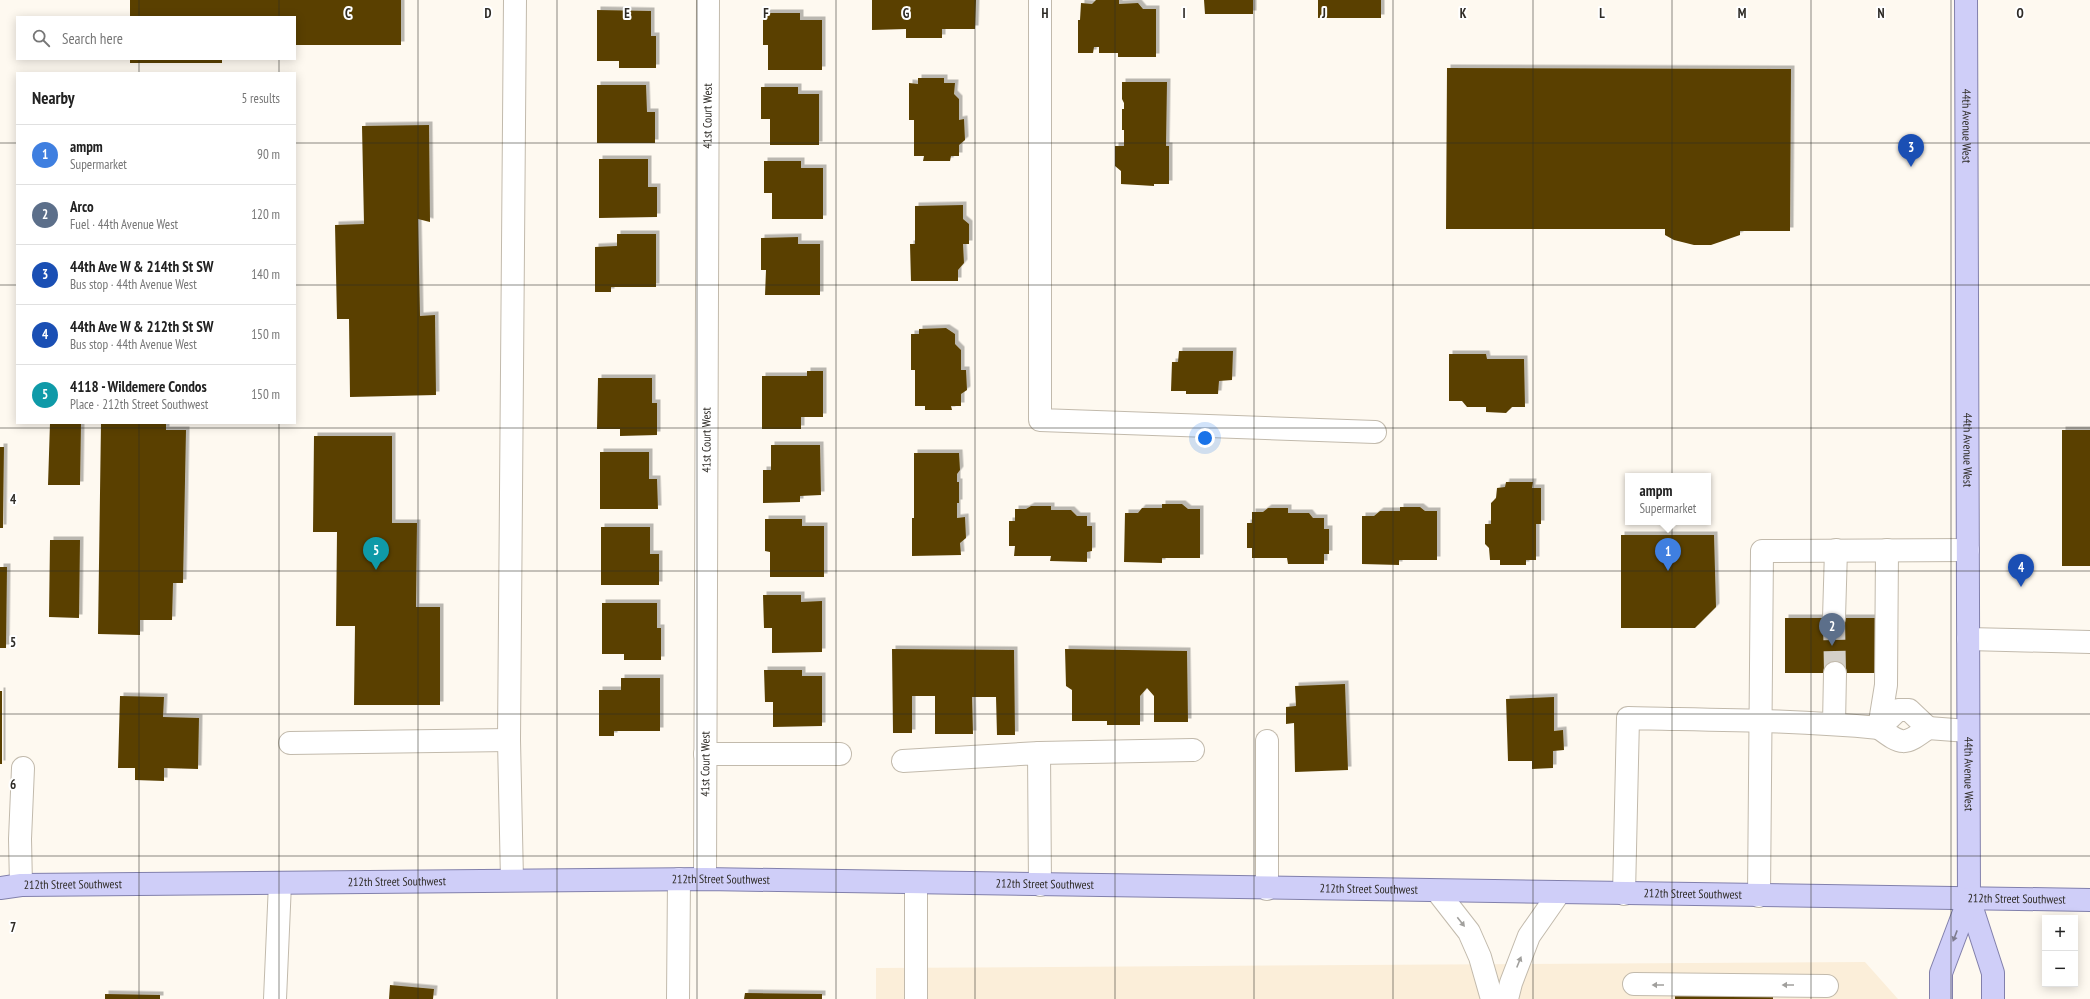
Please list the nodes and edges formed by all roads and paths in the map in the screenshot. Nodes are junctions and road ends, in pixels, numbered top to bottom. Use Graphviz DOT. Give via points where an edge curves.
graph roads {
  1 [pos="515,0"];
  2 [pos="708,0"];
  3 [pos="1040,0"];
  4 [pos="1966,0"];
  5 [pos="1375,432"];
  6 [pos="1836,550"];
  7 [pos="1887,550"];
  8 [pos="1968,550"];
  9 [pos="1834,618"];
  10 [pos="1968,639"];
  11 [pos="2090,642"];
  12 [pos="1835,673"];
  13 [pos="1761,721"];
  14 [pos="1834,724"];
  15 [pos="1878,728"];
  16 [pos="1928,728"];
  17 [pos="1968,731"];
  18 [pos="509,740"];
  19 [pos="1266,741"];
  20 [pos="290,743"];
  21 [pos="1193,750"];
  22 [pos="1039,753"];
  23 [pos="705,754"];
  24 [pos="840,754"];
  25 [pos="903,761"];
  26 [pos="23,768"];
  27 [pos="679,879"];
  28 [pos="704,879"];
  29 [pos="512,880"];
  30 [pos="280,883"];
  31 [pos="916,883"];
  32 [pos="21,885"];
  33 [pos="1040,885"];
  34 [pos="0,888"];
  35 [pos="1267,888"];
  36 [pos="1437,891"];
  37 [pos="1559,893"];
  38 [pos="1624,894"];
  39 [pos="1759,896"];
  40 [pos="1969,899"];
  41 [pos="2090,900"];
  42 [pos="1634,984"];
  43 [pos="1827,986"];
  44 [pos="275,999"];
  45 [pos="678,999"];
  46 [pos="916,999"];
  47 [pos="1492,999"];
  48 [pos="1507,999"];
  49 [pos="1941,999"];
  50 [pos="1993,999"];
  1 -- 18 [label="street"];
  2 -- 23 [label="street, 41st Court West"];
  3 -- 5 [label="street" via="1040,420"];
  4 -- 8 [label="main road, 44th Avenue West"];
  6 -- 7 [label="street"];
  6 -- 9 [label="street"];
  6 -- 13 [label="street" via="1762,551"];
  7 -- 8 [label="street"];
  7 -- 15 [label="street" via="1886,685"];
  8 -- 10 [label="main road, 44th Avenue West"];
  10 -- 11 [label="street"];
  10 -- 17 [label="main road, 44th Avenue West"];
  12 -- 14 [label="street"];
  13 -- 14 [label="street"];
  13 -- 38 [label="street" via="1628,718"];
  13 -- 39 [label="street"];
  14 -- 15 [label="street"];
  15 -- 16 [label="street" via="1896,741 1908,741"];
  15 -- 16 [label="street" via="1898,710 1909,710"];
  16 -- 17 [label="street"];
  17 -- 40 [label="main road, 44th Avenue West"];
  18 -- 20 [label="street"];
  18 -- 29 [label="street"];
  19 -- 35 [label="street"];
  21 -- 22 [label="street"];
  22 -- 25 [label="street"];
  22 -- 33 [label="street"];
  23 -- 24 [label="street"];
  23 -- 28 [label="street, 41st Court West"];
  26 -- 32 [label="street"];
  27 -- 28 [label="main road, 212th Street Southwest"];
  27 -- 29 [label="main road, 212th Street Southwest"];
  27 -- 45 [label="street"];
  28 -- 31 [label="main road, 212th Street Southwest"];
  29 -- 30 [label="main road, 212th Street Southwest"];
  30 -- 32 [label="main road, 212th Street Southwest"];
  30 -- 44 [label="street"];
  31 -- 33 [label="main road, 212th Street Southwest"];
  31 -- 46 [label="street"];
  32 -- 34 [label="main road, 212th Street Southwest"];
  33 -- 35 [label="main road, 212th Street Southwest"];
  35 -- 36 [label="main road, 212th Street Southwest"];
  36 -- 37 [label="main road, 212th Street Southwest"];
  36 -- 47 [label="street, one-way" via="1469,932 1480,956"];
  37 -- 38 [label="main road, 212th Street Southwest"];
  48 -- 37 [label="street, one-way" via="1529,936"];
  38 -- 39 [label="main road, 212th Street Southwest"];
  39 -- 40 [label="main road, 212th Street Southwest"];
  40 -- 41 [label="main road, 212th Street Southwest"];
  40 -- 49 [label="main road, 44th Avenue West, one-way" via="1941,973"];
  40 -- 50 [label="main road, 44th Avenue West" via="1993,973"];
  43 -- 42 [label="street, one-way"];
}
